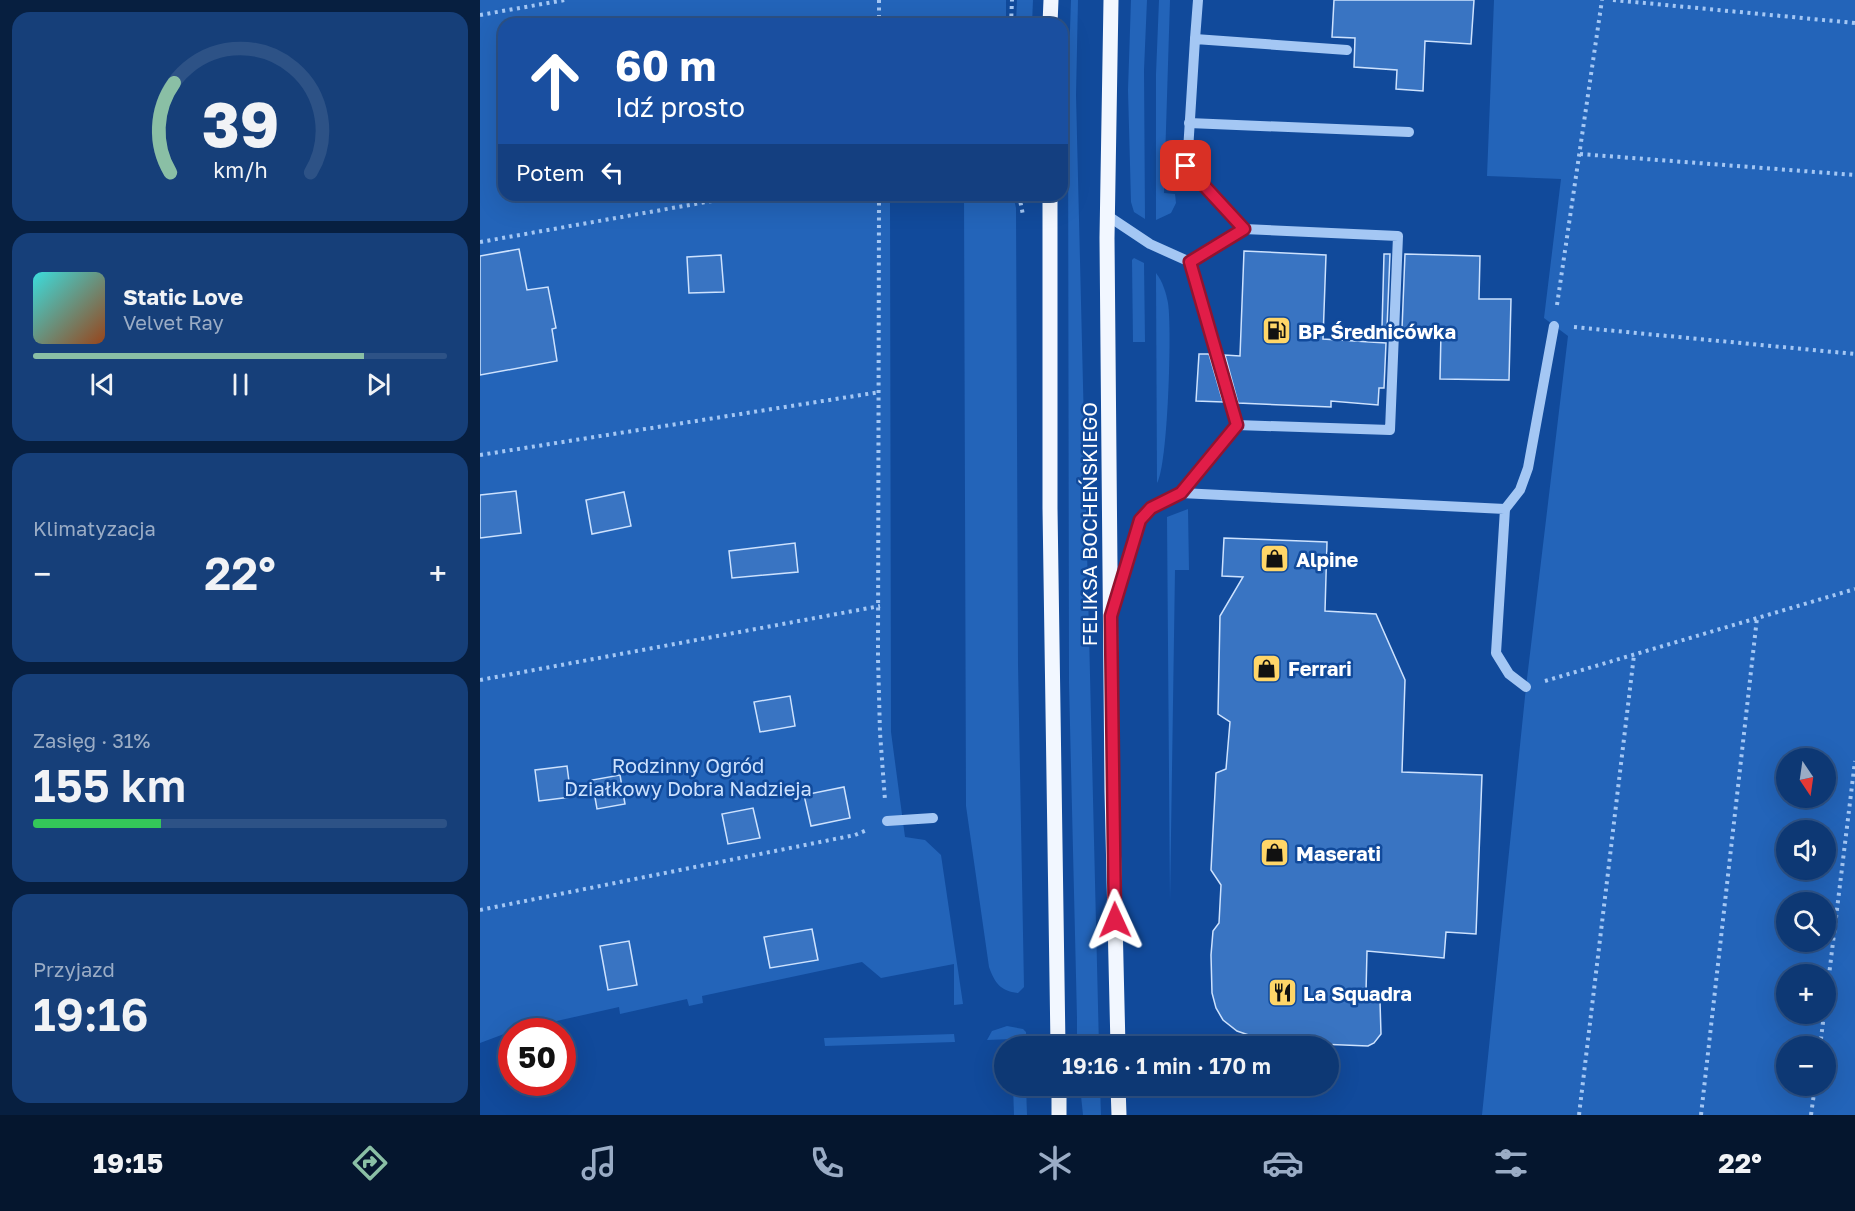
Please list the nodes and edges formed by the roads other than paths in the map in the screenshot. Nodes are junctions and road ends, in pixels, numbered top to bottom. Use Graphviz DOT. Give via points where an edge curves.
graph roads {
  1 [pos="1051,0"];
  2 [pos="1112,0"];
  3 [pos="1198,0"];
  4 [pos="1050,18"];
  5 [pos="1195,39"];
  6 [pos="1347,50"];
  7 [pos="1189,123"];
  8 [pos="1409,132"];
  9 [pos="1050,201"];
  10 [pos="1108,216"];
  11 [pos="1244,229"];
  12 [pos="1190,262"];
  13 [pos="1554,326"];
  14 [pos="1237,425"];
  15 [pos="1181,493"];
  16 [pos="1505,509"];
  17 [pos="1111,616"];
  18 [pos="1526,687"];
  19 [pos="933,818"];
  20 [pos="887,821"];
  21 [pos="1058,1036"];
  22 [pos="1118,1036"];
  23 [pos="1059,1096"];
  24 [pos="1118,1096"];
  25 [pos="1059,1115"];
  26 [pos="1119,1115"];
  1 -- 4 [label="main road"];
  2 -- 10 [label="main road, FELIKSA BOCHEŃSKIEGO"];
  3 -- 5 [label="lane"];
  5 -- 6 [label="lane"];
  5 -- 7 [label="lane"];
  7 -- 8 [label="lane"];
  7 -- 11 [label="lane" via="1186,166"];
  9 -- 21 [label="main road, FELIKSA BOCHEŃSKIEGO"];
  10 -- 12 [label="lane" via="1150,244"];
  10 -- 17 [label="main road, FELIKSA BOCHEŃSKIEGO"];
  11 -- 12 [label="lane"];
  11 -- 14 [label="lane" via="1398,236 1390,430"];
  12 -- 14 [label="lane"];
  13 -- 16 [label="lane" via="1528,468 1520,490"];
  14 -- 15 [label="lane"];
  15 -- 16 [label="lane"];
  15 -- 17 [label="lane" via="1151,508 1140,520"];
  16 -- 18 [label="lane" via="1496,653 1509,674"];
  17 -- 22 [label="main road, FELIKSA BOCHEŃSKIEGO"];
  19 -- 20 [label="lane"];
  23 -- 25 [label="main road"];
  24 -- 26 [label="main road"];
}
